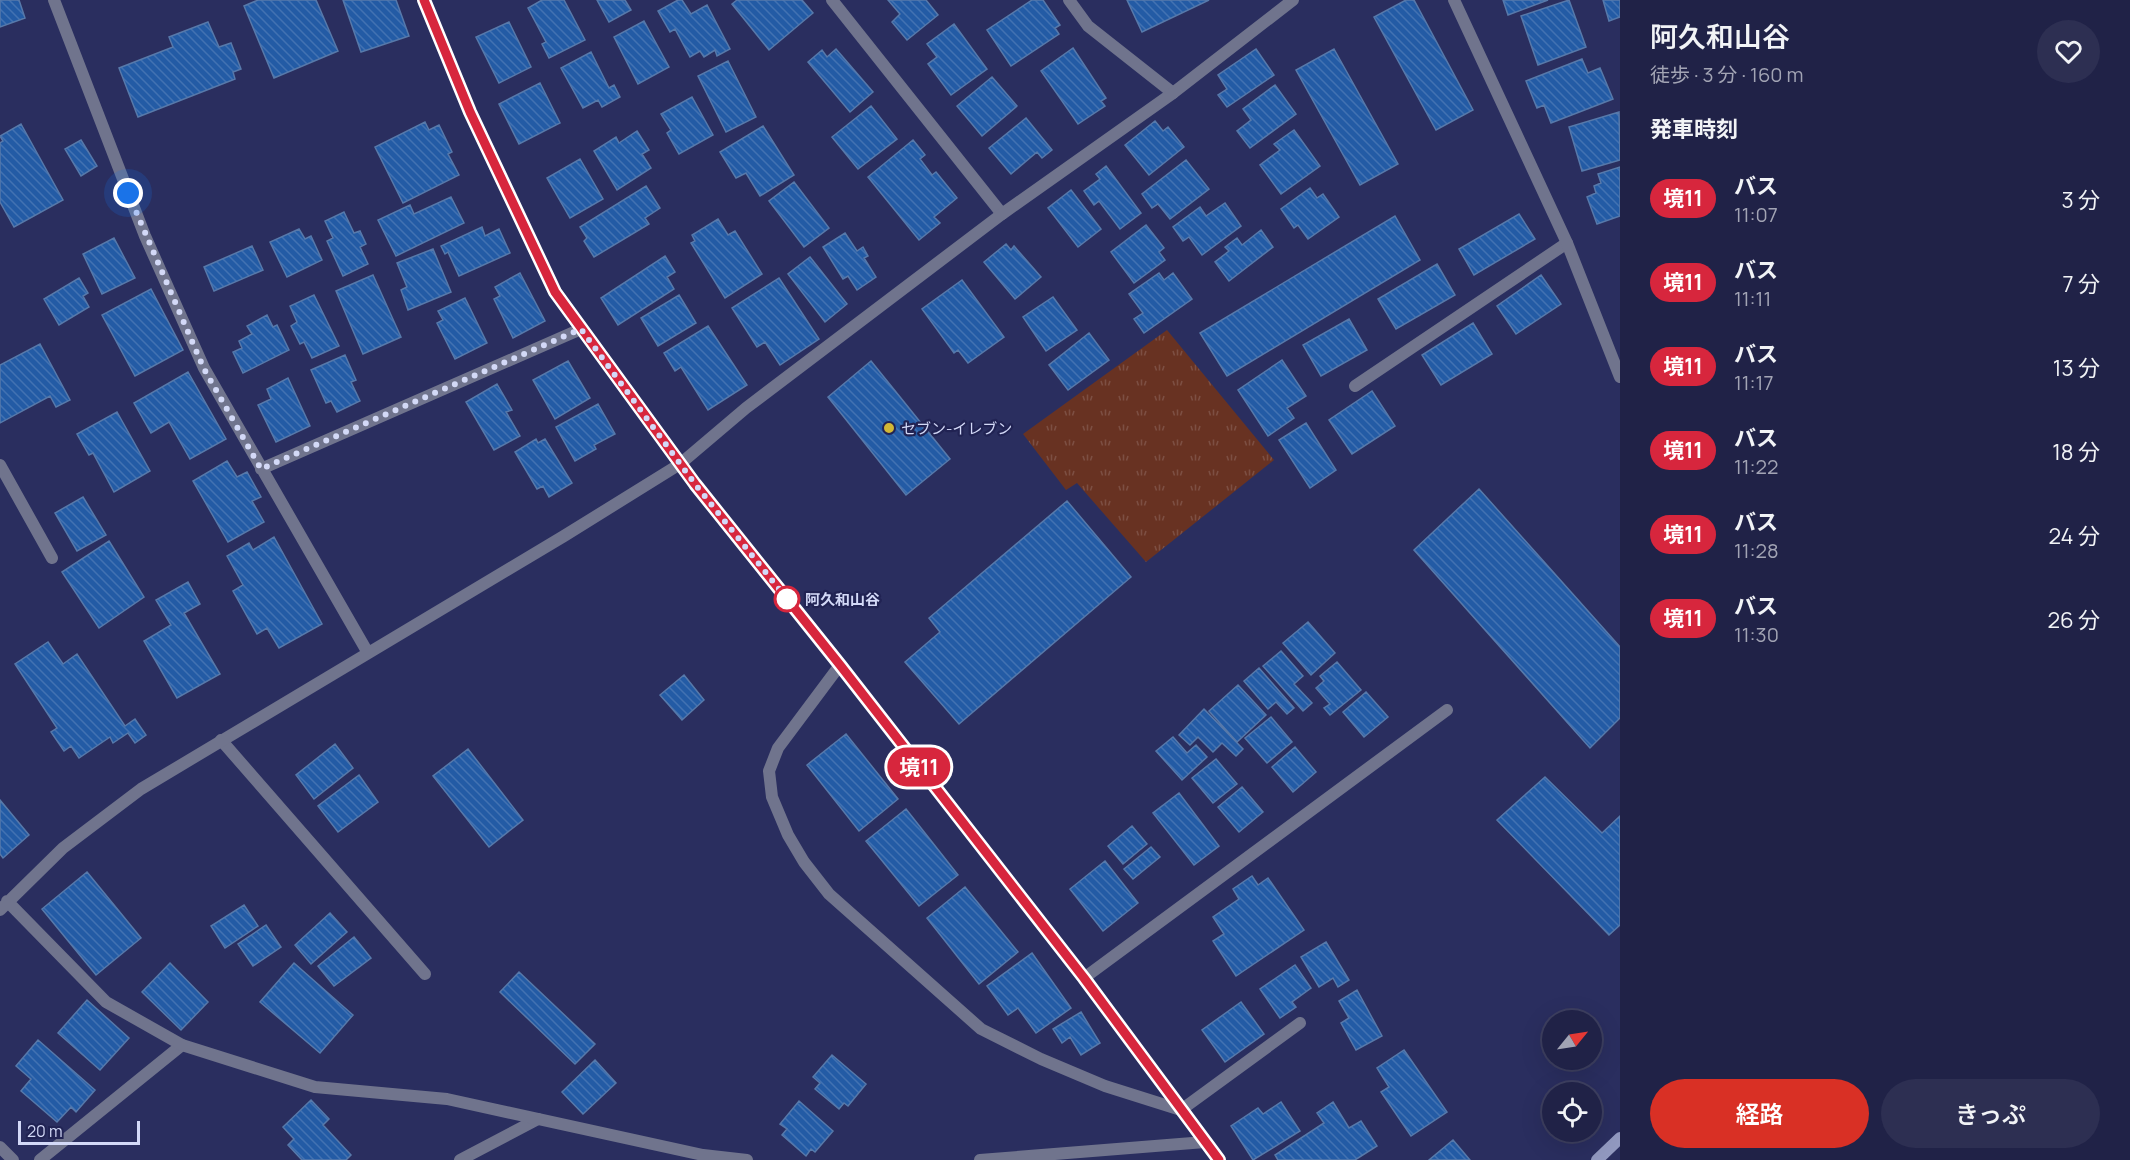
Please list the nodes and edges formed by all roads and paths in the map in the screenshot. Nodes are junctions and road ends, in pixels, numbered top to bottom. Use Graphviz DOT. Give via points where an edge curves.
graph roads {
  1 [pos="54,0"];
  2 [pos="424,0"];
  3 [pos="832,0"];
  4 [pos="1069,0"];
  5 [pos="1293,0"];
  6 [pos="1454,0"];
  7 [pos="1173,93"];
  8 [pos="1002,214"];
  9 [pos="1567,243"];
  10 [pos="581,329"];
  11 [pos="1620,377"];
  12 [pos="1355,386"];
  13 [pos="680,464"];
  14 [pos="0,465"];
  15 [pos="261,469"];
  16 [pos="52,558"];
  17 [pos="368,653"];
  18 [pos="840,665"];
  19 [pos="1448,710"];
  20 [pos="221,740"];
  21 [pos="4,906"];
  22 [pos="425,974"];
  23 [pos="1084,978"];
  24 [pos="1300,1023"];
  25 [pos="182,1045"];
  26 [pos="1181,1110"];
  27 [pos="538,1119"];
  28 [pos="1620,1138"];
  29 [pos="1205,1142"];
  30 [pos="0,1147"];
  31 [pos="13,1160"];
  32 [pos="40,1160"];
  33 [pos="460,1160"];
  34 [pos="747,1160"];
  35 [pos="980,1160"];
  36 [pos="1219,1160"];
  37 [pos="1597,1160"];
  1 -- 15 [label="street" via="149,246 204,369"];
  2 -- 10 [label="street" via="470,112 550,282"];
  3 -- 8 [label="street"];
  4 -- 7 [label="street" via="1088,26"];
  5 -- 7 [label="street"];
  6 -- 9 [label="street"];
  7 -- 8 [label="street"];
  8 -- 13 [label="street" via="746,408"];
  9 -- 11 [label="street"];
  9 -- 12 [label="street"];
  10 -- 13 [label="street"];
  10 -- 15 [label="street"];
  13 -- 17 [label="street"];
  13 -- 18 [label="street"];
  14 -- 16 [label="street"];
  15 -- 17 [label="street"];
  17 -- 20 [label="street"];
  18 -- 23 [label="street"];
  18 -- 26 [label="street" via="778,748 769,771 772,797 788,835 810,870 829,894 981,1029 1105,1086"];
  19 -- 23 [label="street"];
  20 -- 21 [label="street" via="141,789 63,848"];
  20 -- 22 [label="street"];
  21 -- 25 [label="street" via="106,1002"];
  23 -- 26 [label="street"];
  24 -- 26 [label="street"];
  25 -- 27 [label="street" via="315,1087 447,1099"];
  25 -- 32 [label="street"];
  26 -- 29 [label="street"];
  27 -- 33 [label="street"];
  27 -- 34 [label="street" via="703,1155"];
  28 -- 37 [label="street"];
  29 -- 35 [label="street"];
  29 -- 36 [label="street"];
  30 -- 31 [label="street"];
}
